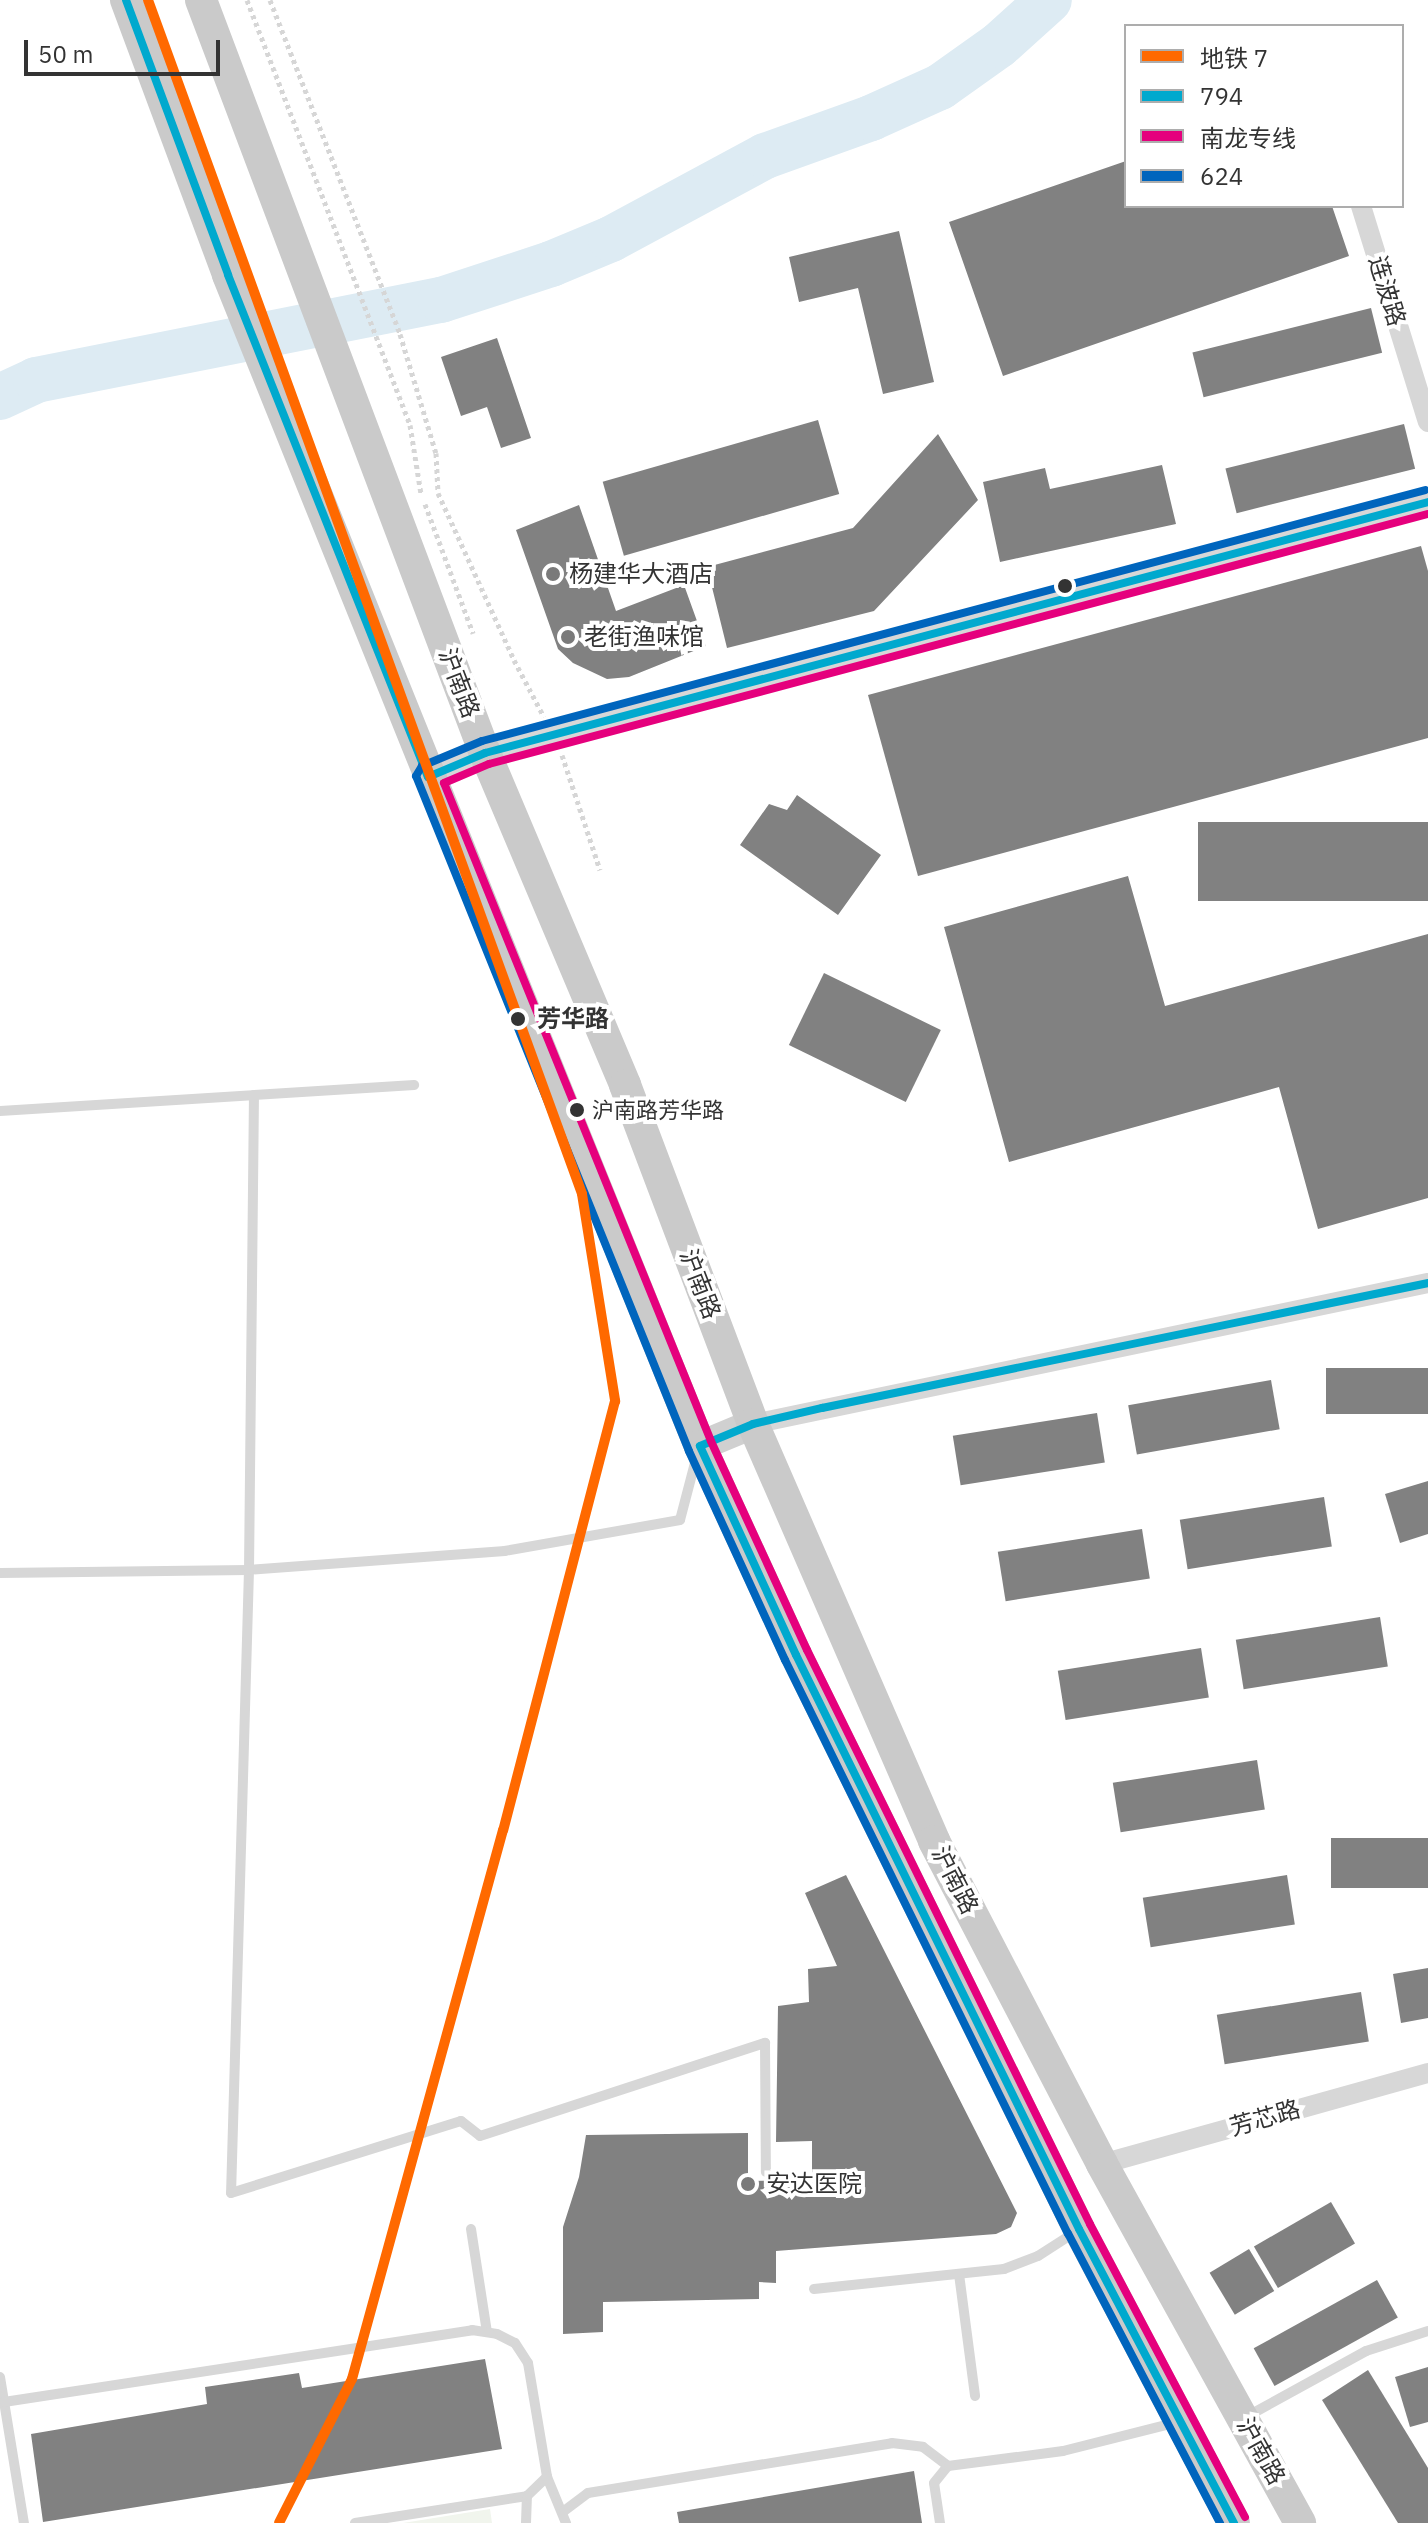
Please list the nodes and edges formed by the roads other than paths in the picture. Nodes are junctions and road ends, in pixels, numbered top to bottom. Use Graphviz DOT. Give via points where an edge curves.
graph roads {
  1 [pos="126,0"];
  2 [pos="201,0"];
  3 [pos="1362,208"];
  4 [pos="1428,422"];
  5 [pos="1428,502"];
  6 [pos="485,753"];
  7 [pos="428,777"];
  8 [pos="414,1085"];
  9 [pos="254,1095"];
  10 [pos="0,1111"];
  11 [pos="1428,1283"];
  12 [pos="753,1424"];
  13 [pos="700,1446"];
  14 [pos="249,1570"];
  15 [pos="0,1573"];
  16 [pos="1428,2073"];
  17 [pos="1102,2164"];
  18 [pos="766,2172"];
  19 [pos="471,2229"];
  20 [pos="1079,2229"];
  21 [pos="959,2274"];
  22 [pos="814,2289"];
  23 [pos="1428,2331"];
  24 [pos="487,2332"];
  25 [pos="0,2377"];
  26 [pos="975,2396"];
  27 [pos="4,2402"];
  28 [pos="1243,2419"];
  29 [pos="1180,2421"];
  30 [pos="948,2466"];
  31 [pos="547,2477"];
  32 [pos="527,2496"];
  33 [pos="565,2517"];
  34 [pos="24,2523"];
  35 [pos="355,2523"];
  36 [pos="526,2523"];
  37 [pos="940,2523"];
  38 [pos="1234,2523"];
  39 [pos="1300,2523"];
  1 -- 7 [label="main road, 沪南路" via="228,275"];
  2 -- 6 [label="main road, 沪南路"];
  3 -- 4 [label="street, 连波路"];
  5 -- 6 [label="street"];
  6 -- 7 [label="street"];
  6 -- 12 [label="main road, 沪南路" via="625,1085"];
  7 -- 13 [label="main road, 沪南路"];
  8 -- 9 [label="lane"];
  9 -- 10 [label="lane"];
  9 -- 14 [label="lane"];
  11 -- 12 [label="street"];
  12 -- 13 [label="street"];
  12 -- 17 [label="main road, 沪南路" via="934,1841"];
  13 -- 14 [label="lane" via="680,1520 505,1551"];
  13 -- 20 [label="main road, 沪南路" via="796,1655"];
  14 -- 15 [label="lane"];
  14 -- 18 [label="lane" via="231,2193 461,2121 480,2136 765,2043"];
  16 -- 17 [label="street, 芳芯路"];
  17 -- 28 [label="main road, 沪南路"];
  19 -- 24 [label="lane"];
  20 -- 21 [label="lane" via="1038,2256 1004,2269"];
  20 -- 29 [label="main road, 沪南路"];
  21 -- 22 [label="lane"];
  21 -- 26 [label="lane"];
  23 -- 28 [label="lane" via="1366,2351"];
  24 -- 27 [label="lane" via="472,2330"];
  24 -- 31 [label="lane" via="515,2343 528,2363"];
  25 -- 27 [label="lane"];
  27 -- 34 [label="lane"];
  28 -- 39 [label="main road, 沪南路"];
  29 -- 30 [label="lane" via="1063,2451"];
  29 -- 38 [label="main road, 沪南路"];
  30 -- 33 [label="lane" via="923,2447 892,2443 588,2493"];
  30 -- 37 [label="lane" via="934,2483"];
  31 -- 32 [label="lane"];
  31 -- 33 [label="lane"];
  32 -- 35 [label="lane"];
  32 -- 36 [label="lane"];
}
